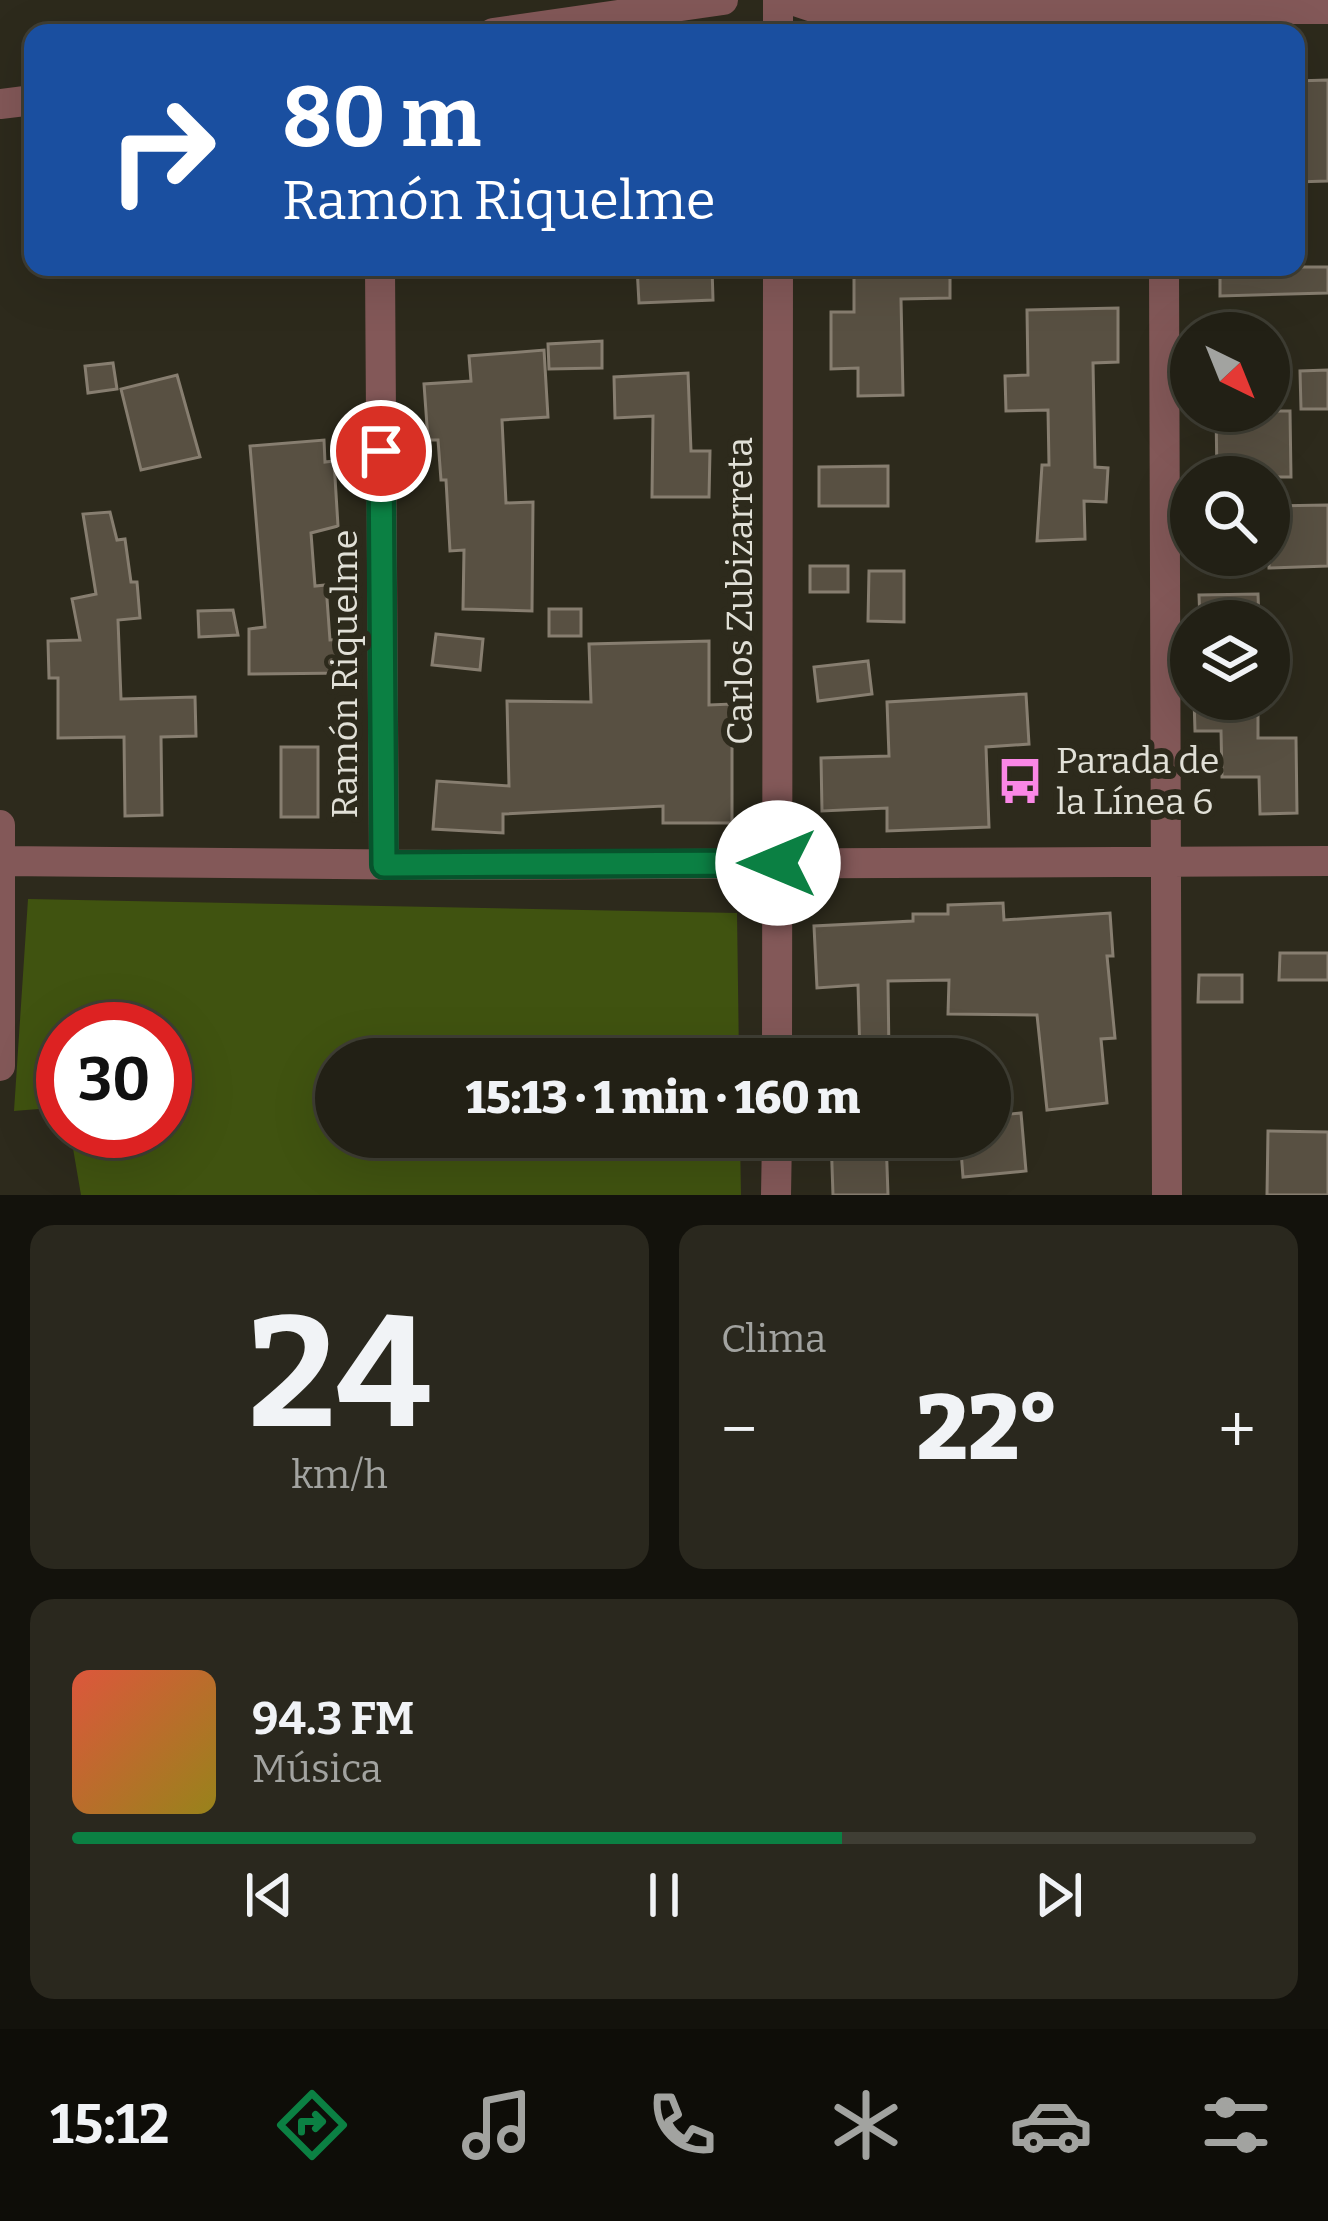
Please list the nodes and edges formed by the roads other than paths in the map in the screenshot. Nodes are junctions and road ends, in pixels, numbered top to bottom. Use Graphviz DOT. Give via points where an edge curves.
graph roads {
  1 [pos="723,0"];
  2 [pos="792,0"];
  3 [pos="1328,9"];
  4 [pos="1165,14"];
  5 [pos="556,24"];
  6 [pos="380,276"];
  7 [pos="778,276"];
  8 [pos="1164,276"];
  9 [pos="0,825"];
  10 [pos="2,861"];
  11 [pos="1328,861"];
  12 [pos="778,863"];
  13 [pos="1162,864"];
  14 [pos="384,865"];
  15 [pos="777,1038"];
  16 [pos="0,1066"];
  17 [pos="777,1158"];
  18 [pos="776,1195"];
  19 [pos="1167,1195"];
  1 -- 5 [label="street"];
  2 -- 4 [label="street" via="822,10"];
  3 -- 4 [label="street"];
  6 -- 14 [label="street, Ramón Riquelme"];
  7 -- 12 [label="street, Carlos Zubizarreta"];
  8 -- 13 [label="street"];
  9 -- 10 [label="street"];
  10 -- 14 [label="street"];
  10 -- 16 [label="street"];
  11 -- 13 [label="street"];
  12 -- 13 [label="street"];
  12 -- 14 [label="street"];
  12 -- 15 [label="street, Carlos Zubizarreta"];
  13 -- 19 [label="street"];
  17 -- 18 [label="street"];
}
